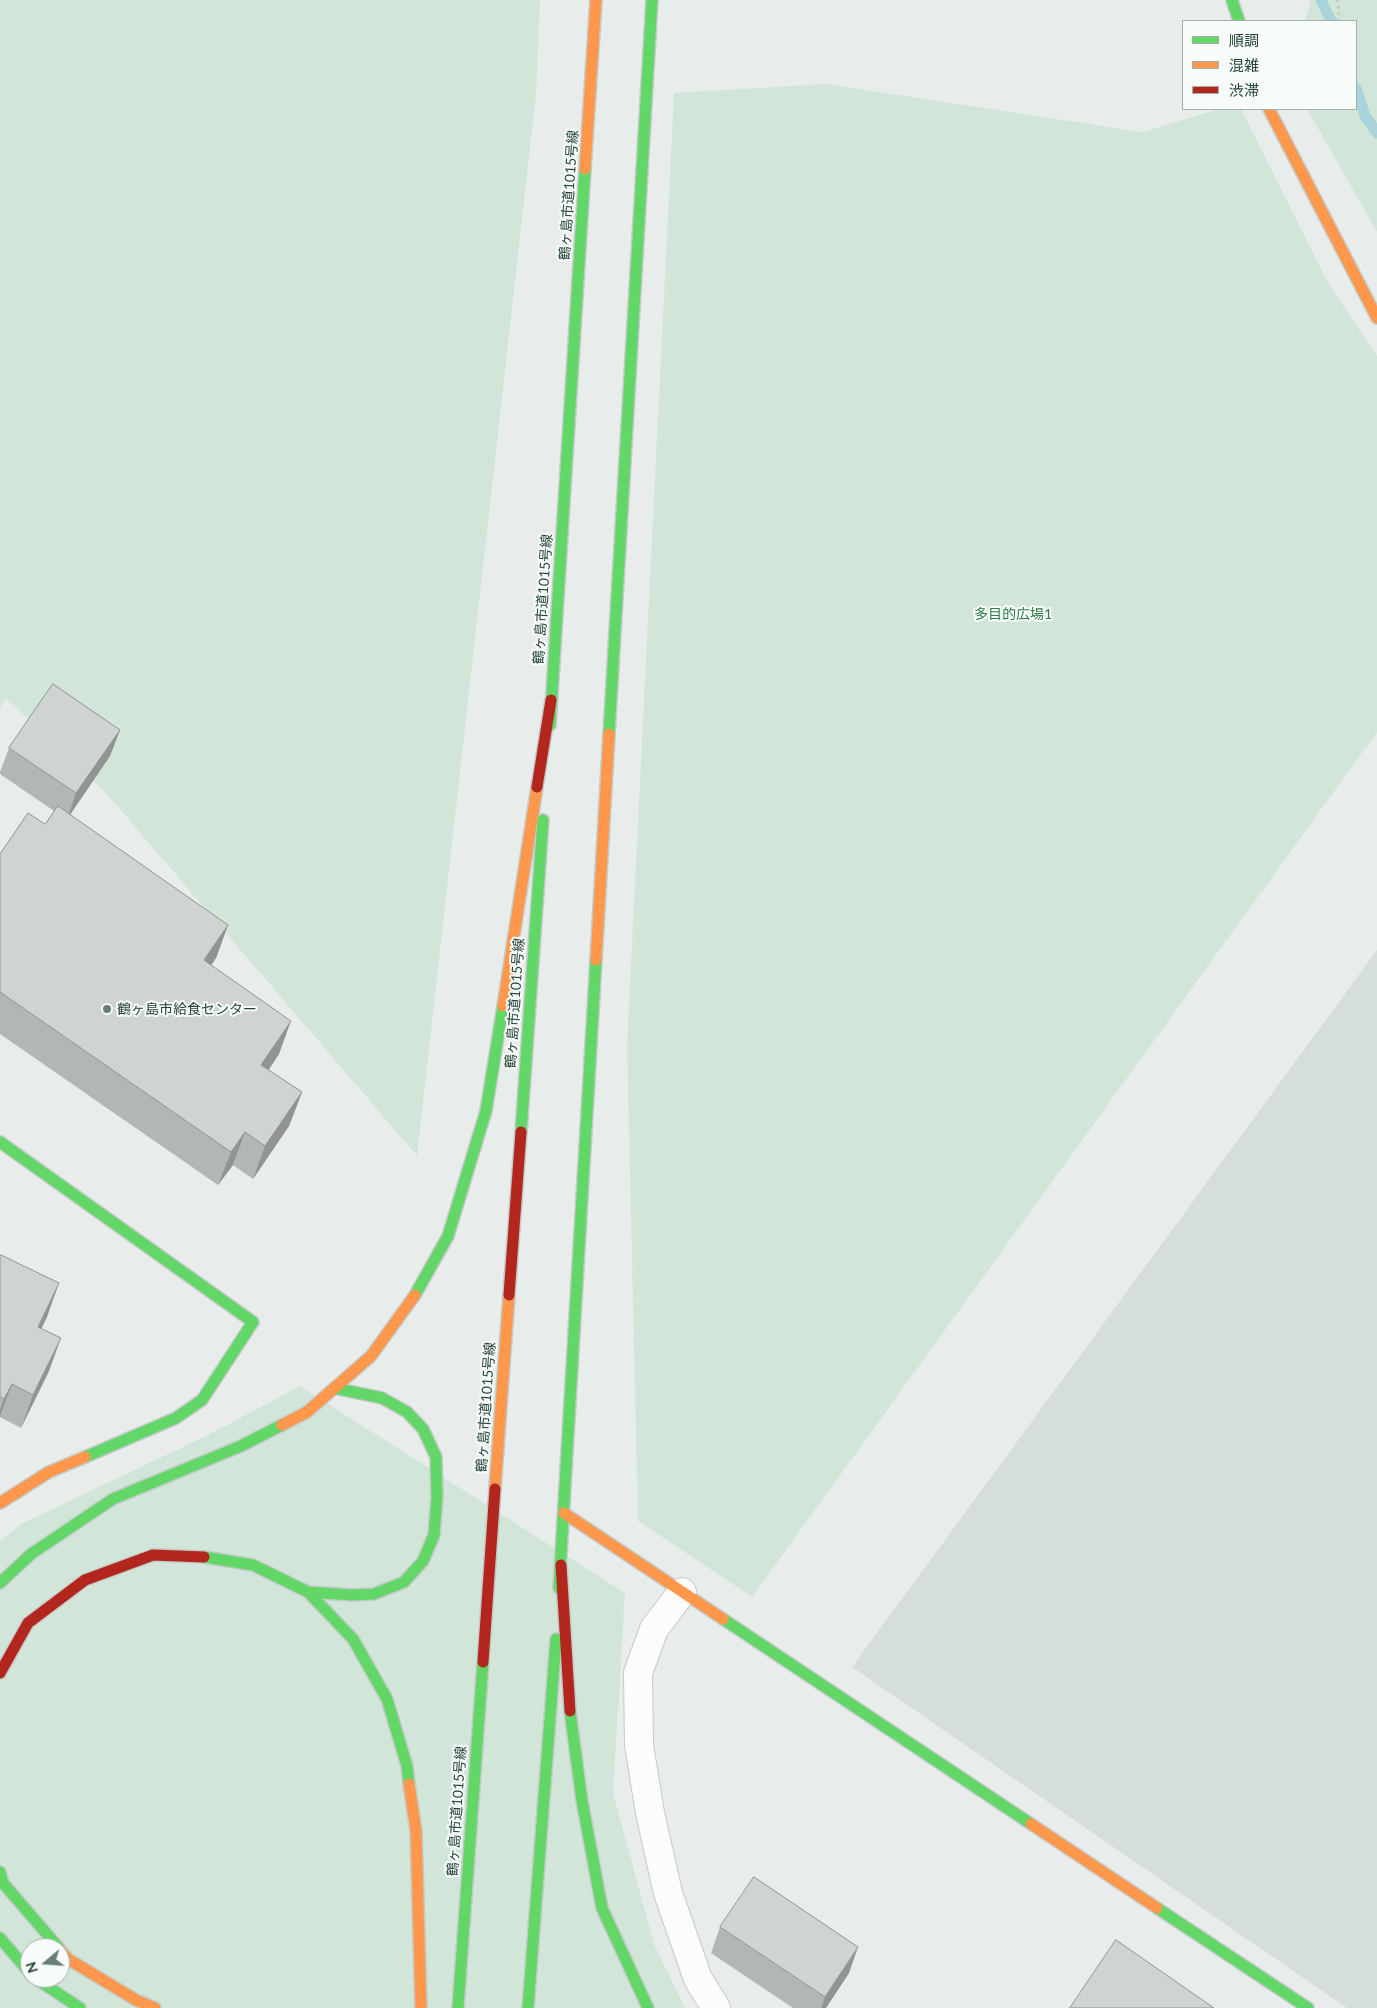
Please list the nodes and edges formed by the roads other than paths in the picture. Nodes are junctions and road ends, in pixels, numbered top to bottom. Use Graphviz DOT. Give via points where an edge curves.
graph roads {
  1 [pos="596,0"];
  2 [pos="652,0"];
  3 [pos="1232,0"];
  4 [pos="1239,20"];
  5 [pos="1270,110"];
  6 [pos="1377,318"];
  7 [pos="551,700"];
  8 [pos="0,1142"];
  9 [pos="334,1388"];
  10 [pos="0,1503"];
  11 [pos="564,1513"];
  12 [pos="561,1565"];
  13 [pos="0,1583"];
  14 [pos="308,1592"];
  15 [pos="682,1592"];
  16 [pos="0,1673"];
  17 [pos="0,1872"];
  18 [pos="0,1938"];
  19 [pos="50,1938"];
  20 [pos="70,1960"];
  21 [pos="20,1961"];
  22 [pos="50,1988"];
  23 [pos="80,2008"];
  24 [pos="155,2008"];
  25 [pos="421,2008"];
  26 [pos="458,2008"];
  27 [pos="528,2008"];
  28 [pos="648,2008"];
  29 [pos="716,2008"];
  30 [pos="1308,2008"];
  1 -- 7 [label="main road, 鶴ヶ島市道1015号線"];
  2 -- 11 [label="main road"];
  3 -- 4 [label="main road"];
  5 -- 6 [label="main road"];
  7 -- 9 [label="main road" via="486,1112 448,1236 416,1294 371,1356"];
  7 -- 26 [label="main road, 鶴ヶ島市道1015号線"];
  8 -- 10 [label="main road" via="253,1322 202,1400 176,1418 49,1472"];
  9 -- 13 [label="main road" via="307,1412 242,1446 113,1499 31,1554"];
  9 -- 14 [label="main road" via="382,1398 407,1412 423,1429 436,1457 434,1535 423,1562 404,1582 374,1594"];
  11 -- 12 [label="main road"];
  11 -- 15 [label="main road"];
  12 -- 27 [label="main road"];
  12 -- 28 [label="main road" via="568,1699 582,1801 602,1908"];
  14 -- 16 [label="main road" via="253,1565 210,1557 153,1555 85,1580 28,1623"];
  14 -- 25 [label="main road" via="352,1639 387,1699 407,1766 416,1831"];
  15 -- 29 [label="street" via="654,1629 638,1673 639,1745 668,1893 698,1980"];
  15 -- 30 [label="main road"];
  17 -- 19 [label="main road" via="3,1883"];
  18 -- 21 [label="main road"];
  20 -- 24 [label="main road"];
  22 -- 23 [label="main road"];
}
